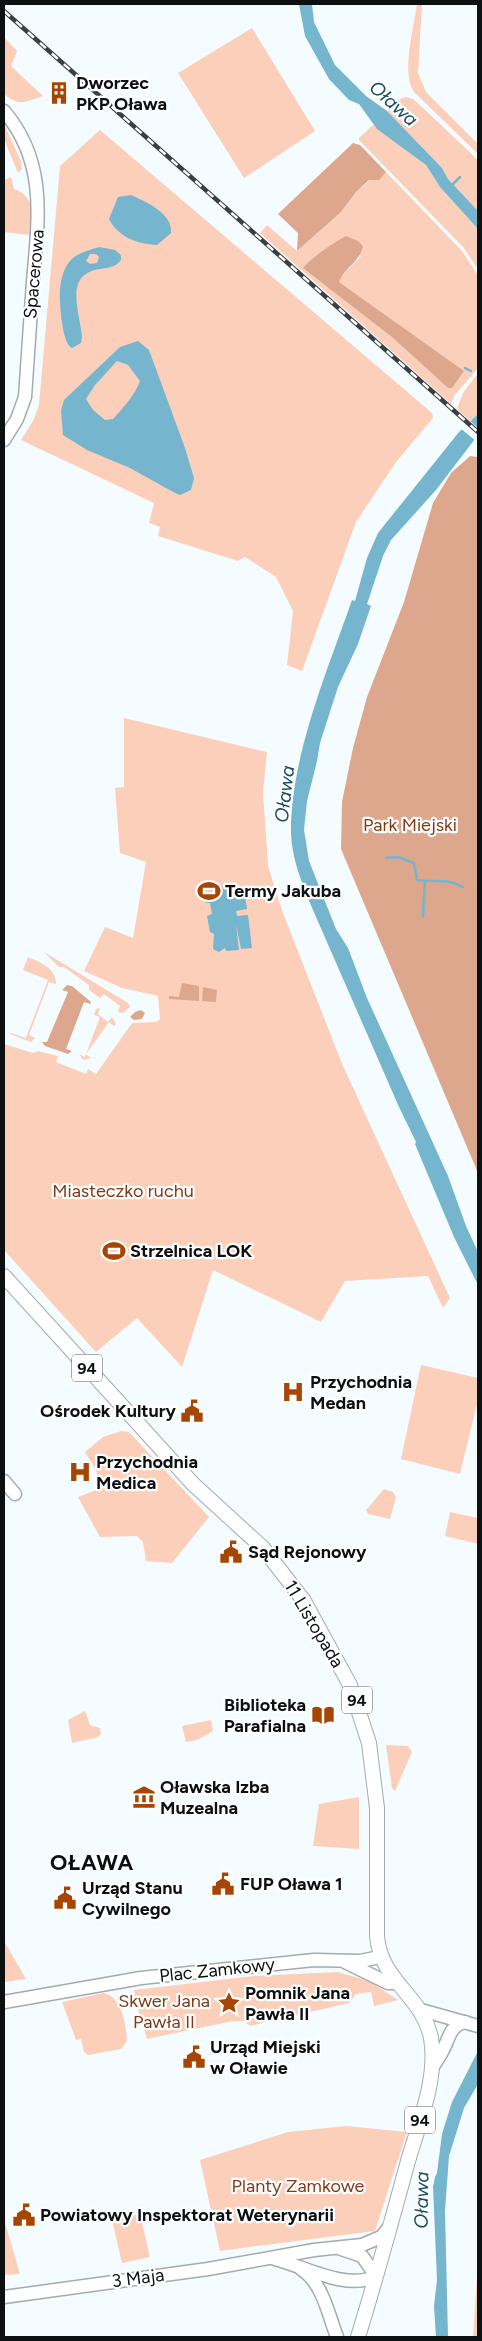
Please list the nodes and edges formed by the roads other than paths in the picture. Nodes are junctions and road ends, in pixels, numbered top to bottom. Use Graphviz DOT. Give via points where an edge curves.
graph roads {
  1 [pos="4,111"];
  2 [pos="4,440"];
  3 [pos="4,1276"];
  4 [pos="4,1481"];
  5 [pos="15,1494"];
  6 [pos="380,1957"];
  7 [pos="343,1960"];
  8 [pos="398,1983"];
  9 [pos="4,2002"];
  10 [pos="421,2010"];
  11 [pos="470,2023"];
  12 [pos="432,2068"];
  13 [pos="391,2225"];
  14 [pos="331,2248"];
  15 [pos="273,2258"];
  16 [pos="293,2263"];
  17 [pos="376,2276"];
  18 [pos="4,2298"];
  19 [pos="338,2337"];
  20 [pos="358,2337"];
  1 -- 2 [label="street, Spacerowa" via="28,153 39,211 25,397"];
  3 -- 6 [label="main road, 11 Listopada / 94" via="194,1484 263,1548 304,1601 350,1685 369,1743 376,1788 377,1936"];
  4 -- 5 [label="street"];
  6 -- 7 [label="street, Plac Zamkowy"];
  6 -- 8 [label="main road, 94"];
  7 -- 8 [label="street" via="388,1983"];
  7 -- 9 [label="street, Plac Zamkowy" via="266,1964 141,1978"];
  8 -- 10 [label="main road, 94"];
  10 -- 11 [label="street"];
  10 -- 12 [label="main road, 94" via="431,2038"];
  11 -- 12 [label="street" via="457,2025 450,2033"];
  12 -- 13 [label="main road, 94"];
  13 -- 14 [label="street, 3 Maja" via="375,2240"];
  13 -- 17 [label="main road, 94"];
  14 -- 15 [label="street, 3 Maja"];
  14 -- 17 [label="street, 3 Maja" via="362,2256"];
  15 -- 16 [label="street, 3 Maja"];
  15 -- 18 [label="street, 3 Maja"];
  16 -- 17 [label="street, 3 Maja" via="347,2282"];
  16 -- 19 [label="street" via="315,2282"];
  17 -- 20 [label="main road, 94"];
}
